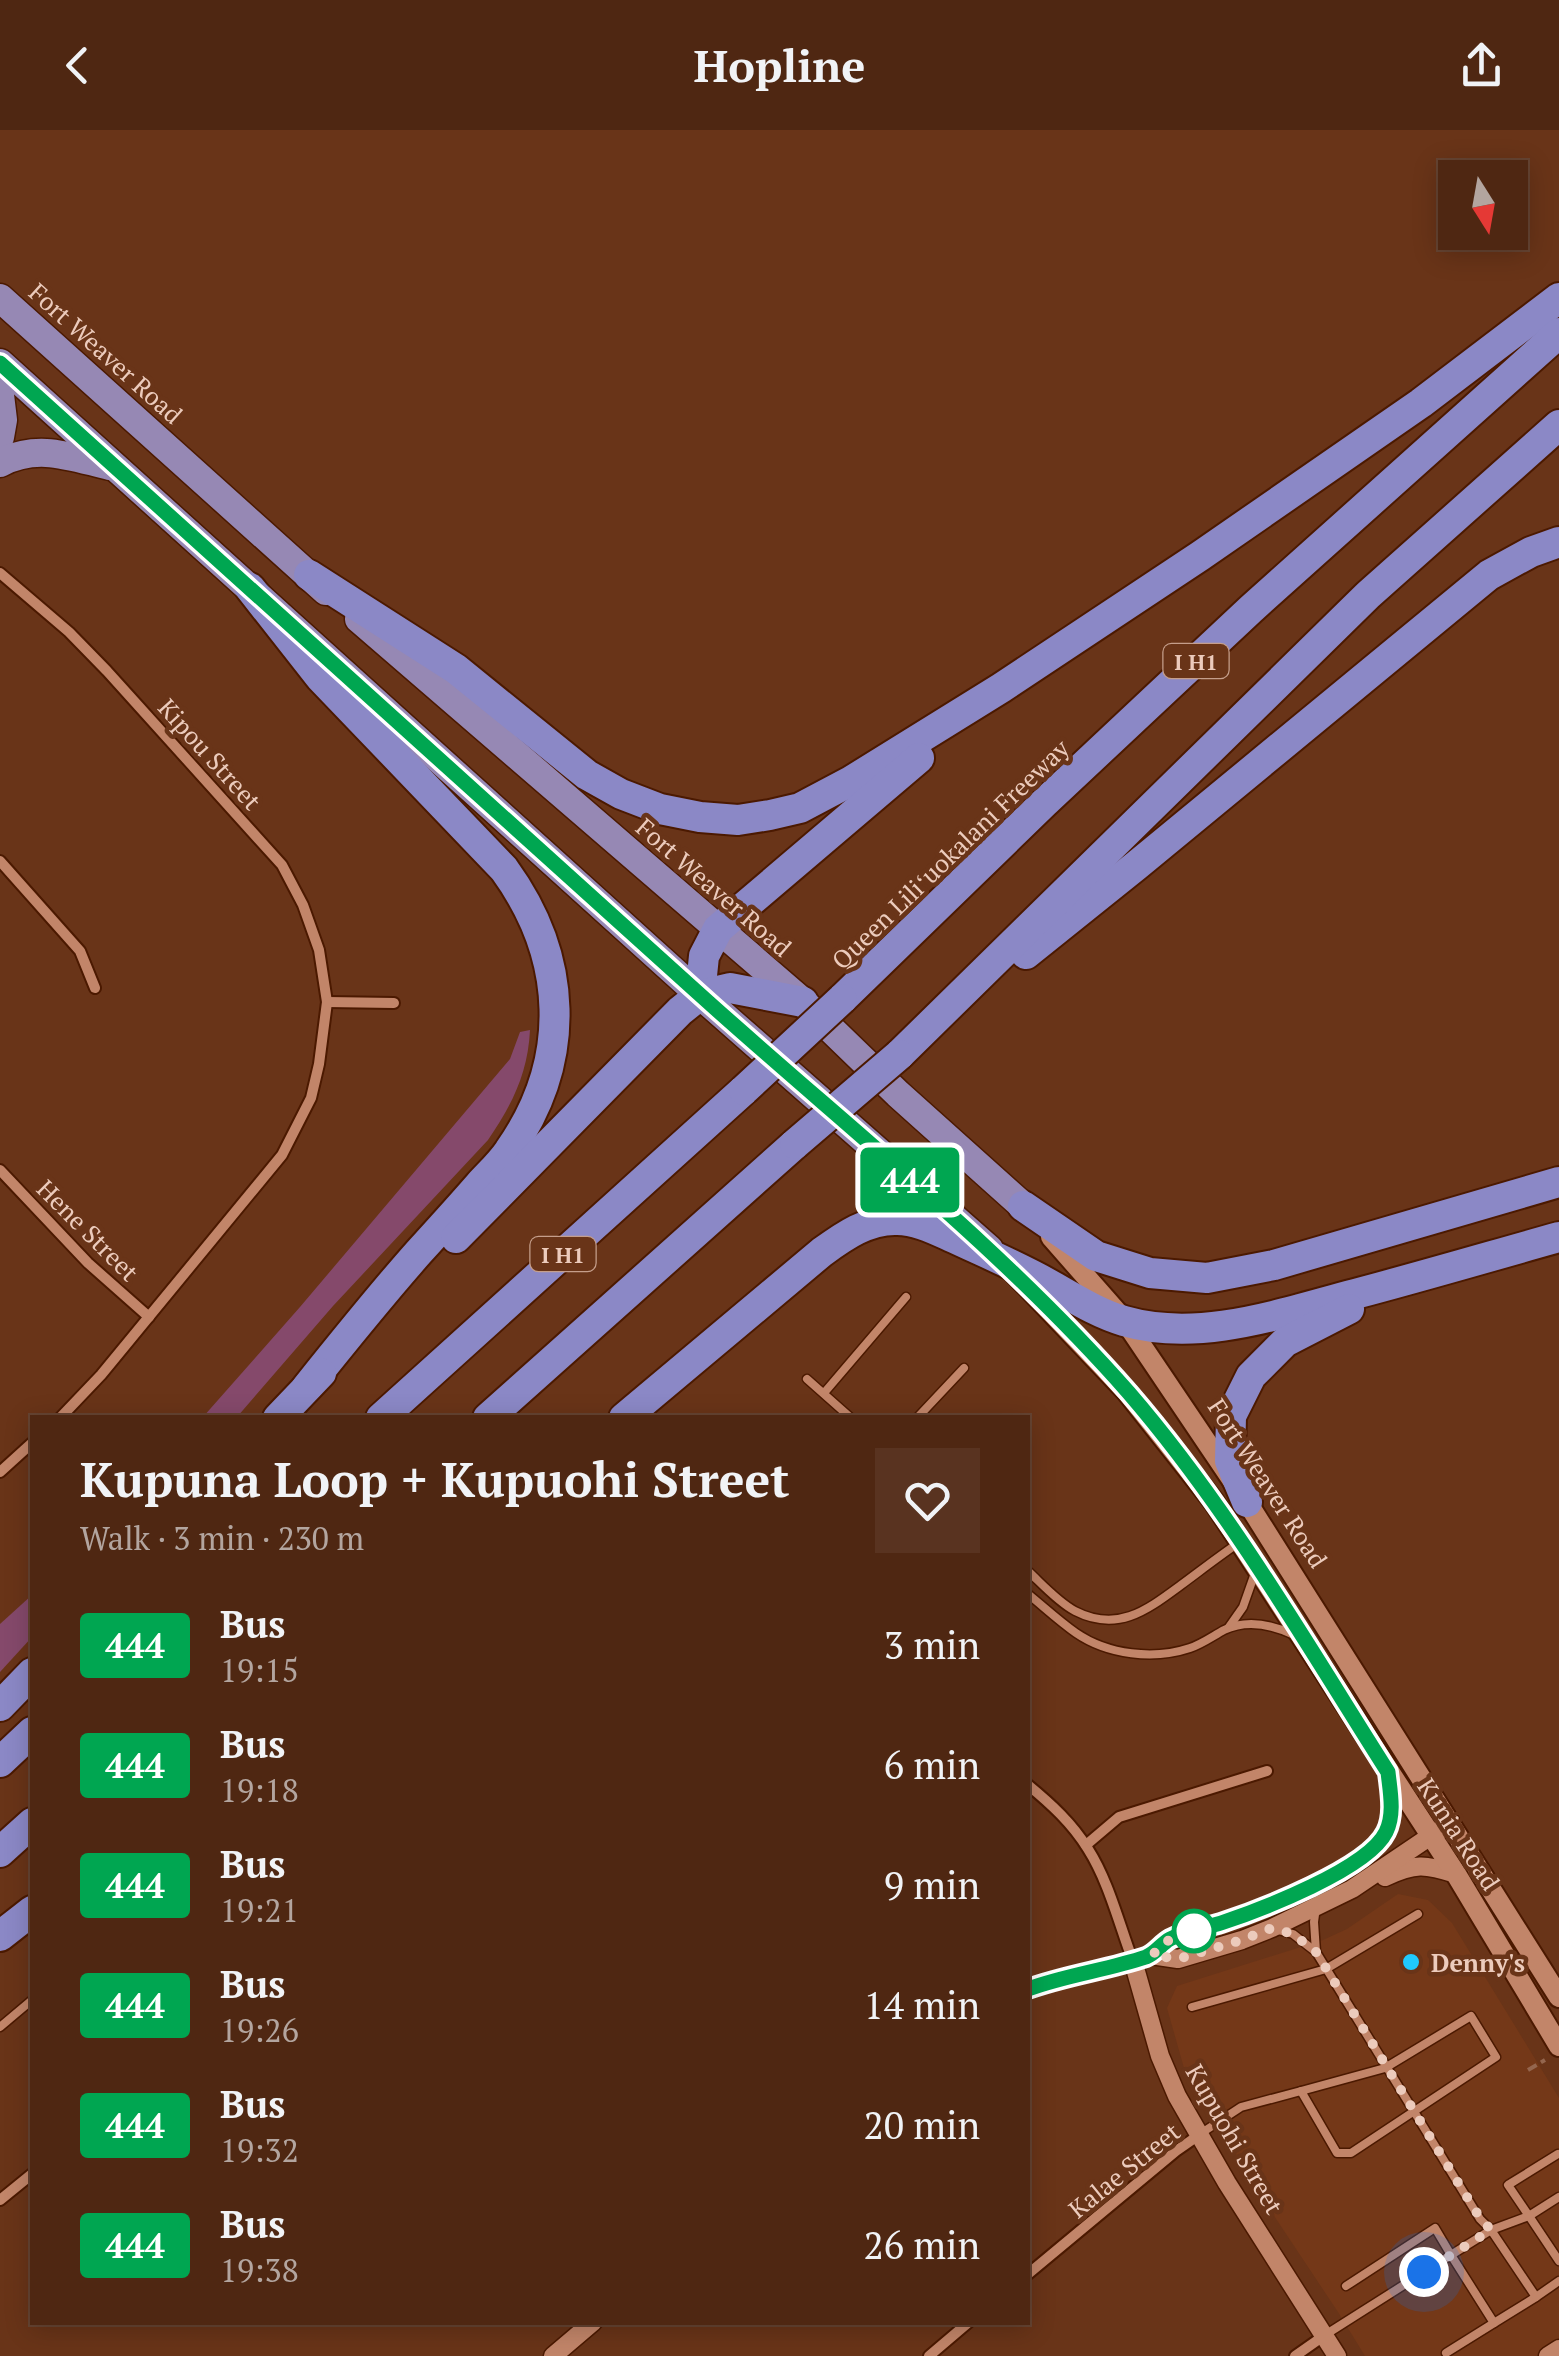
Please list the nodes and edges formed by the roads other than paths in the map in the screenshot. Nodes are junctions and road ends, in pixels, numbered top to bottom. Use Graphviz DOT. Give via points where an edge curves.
graph roads {
  1 [pos="0,298"];
  2 [pos="1559,298"];
  3 [pos="1559,333"];
  4 [pos="0,363"];
  5 [pos="0,395"];
  6 [pos="1559,425"];
  7 [pos="0,437"];
  8 [pos="0,463"];
  9 [pos="114,468"];
  10 [pos="1559,542"];
  11 [pos="0,572"];
  12 [pos="309,576"];
  13 [pos="250,588"];
  14 [pos="1001,688"];
  15 [pos="0,860"];
  16 [pos="718,929"];
  17 [pos="95,988"];
  18 [pos="700,995"];
  19 [pos="327,1002"];
  20 [pos="803,1002"];
  21 [pos="394,1003"];
  22 [pos="899,1055"];
  23 [pos="2,1176"];
  24 [pos="1559,1182"];
  25 [pos="1023,1206"];
  26 [pos="1559,1237"];
  27 [pos="1002,1260"];
  28 [pos="1415,1278"];
  29 [pos="906,1297"];
  30 [pos="149,1316"];
  31 [pos="1125,1321"];
  32 [pos="964,1368"];
  33 [pos="808,1379"];
  34 [pos="307,1387"];
  35 [pos="824,1393"];
  36 [pos="63,1415"];
  37 [pos="281,1415"];
  38 [pos="384,1415"];
  39 [pos="491,1415"];
  40 [pos="628,1415"];
  41 [pos="848,1415"];
  42 [pos="921,1415"];
  43 [pos="30,1444"];
  44 [pos="0,1472"];
  45 [pos="1248,1502"];
  46 [pos="1241,1541"];
  47 [pos="1258,1567"];
  48 [pos="1030,1574"];
  49 [pos="1030,1596"];
  50 [pos="1306,1596"];
  51 [pos="1229,1627"];
  52 [pos="1303,1639"];
  53 [pos="30,1675"];
  54 [pos="0,1706"];
  55 [pos="30,1734"];
  56 [pos="0,1762"];
  57 [pos="1266,1771"];
  58 [pos="1388,1772"];
  59 [pos="1030,1787"];
  60 [pos="1450,1823"];
  61 [pos="30,1825"];
  62 [pos="1431,1835"];
  63 [pos="1086,1844"];
  64 [pos="0,1852"];
  65 [pos="1456,1874"];
  66 [pos="1352,1888"];
  67 [pos="1316,1907"];
  68 [pos="30,1913"];
  69 [pos="1418,1914"];
  70 [pos="1272,1928"];
  71 [pos="0,1936"];
  72 [pos="1316,1952"];
  73 [pos="1152,1955"];
  74 [pos="1133,1961"];
  75 [pos="1326,1969"];
  76 [pos="1030,1987"];
  77 [pos="1559,1997"];
  78 [pos="30,2002"];
  79 [pos="1192,2006"];
  80 [pos="0,2027"];
  81 [pos="1552,2053"];
  82 [pos="1386,2068"];
  83 [pos="1300,2092"];
  84 [pos="1412,2110"];
  85 [pos="1198,2136"];
  86 [pos="1558,2154"];
  87 [pos="30,2176"];
  88 [pos="1559,2197"];
  89 [pos="0,2200"];
  90 [pos="1528,2216"];
  91 [pos="1491,2230"];
  92 [pos="1451,2255"];
  93 [pos="1559,2261"];
  94 [pos="1030,2272"];
  95 [pos="1559,2282"];
  96 [pos="1346,2286"];
  97 [pos="1536,2297"];
  98 [pos="1494,2322"];
  99 [pos="590,2325"];
  100 [pos="965,2325"];
  101 [pos="1324,2336"];
  102 [pos="1559,2349"];
  103 [pos="1446,2353"];
  104 [pos="553,2356"];
  105 [pos="929,2356"];
  106 [pos="1296,2356"];
  107 [pos="1337,2356"];
  108 [pos="1548,2356"];
  1 -- 12 [label="highway, Fort Weaver Road"];
  2 -- 14 [label="highway" via="1421,403"];
  3 -- 38 [label="highway, Queen Liliʻuokalani Freeway / I H1, bridge" via="1251,609 842,999"];
  4 -- 9 [label="highway"];
  5 -- 7 [label="highway"];
  6 -- 22 [label="highway" via="1368,594"];
  8 -- 9 [label="highway" via="47,452"];
  9 -- 13 [label="highway"];
  10 -- 22 [label="highway" via="1490,575"];
  11 -- 19 [label="street, Kipou Street" via="94,658 282,866 319,950"];
  12 -- 14 [label="highway" via="456,669 587,775 660,809 700,817 738,820 800,808"];
  12 -- 16 [label="highway, Fort Weaver Road"];
  13 -- 18 [label="highway"];
  13 -- 34 [label="highway" via="320,677 504,869 539,929 553,986 551,1058 516,1140"];
  14 -- 16 [label="highway"];
  15 -- 17 [label="street" via="80,950"];
  16 -- 18 [label="highway" via="704,956"];
  16 -- 20 [label="highway, Fort Weaver Road"];
  18 -- 20 [label="highway" via="730,988"];
  18 -- 27 [label="highway"];
  18 -- 34 [label="highway"];
  19 -- 21 [label="street"];
  19 -- 30 [label="street, Kipou Street" via="311,1098 282,1155"];
  20 -- 25 [label="highway, Fort Weaver Road"];
  22 -- 39 [label="highway, bridge"];
  23 -- 30 [label="street, Hene Street"];
  24 -- 25 [label="highway" via="1274,1266 1207,1278 1150,1272 1096,1256"];
  25 -- 31 [label="main road, Fort Weaver Road"];
  26 -- 28 [label="highway"];
  27 -- 31 [label="highway"];
  27 -- 40 [label="highway" via="920,1224 866,1225 822,1252"];
  27 -- 46 [label="main road" via="1127,1392"];
  28 -- 31 [label="highway" via="1240,1323 1195,1328"];
  28 -- 45 [label="highway" via="1285,1342 1251,1376 1231,1416 1230,1461"];
  29 -- 35 [label="lane"];
  30 -- 36 [label="street, Kipou Street"];
  31 -- 45 [label="main road, Fort Weaver Road"];
  32 -- 42 [label="lane"];
  33 -- 35 [label="lane"];
  34 -- 37 [label="highway"];
  35 -- 41 [label="lane"];
  43 -- 44 [label="street"];
  45 -- 50 [label="main road, Fort Weaver Road"];
  46 -- 47 [label="main road"];
  46 -- 48 [label="lane" via="1152,1606 1121,1619 1078,1613"];
  47 -- 51 [label="lane"];
  47 -- 52 [label="main road, Kunia Road"];
  49 -- 51 [label="lane" via="1077,1634 1132,1653 1192,1647"];
  50 -- 60 [label="main road, Kunia Road"];
  51 -- 52 [label="lane" via="1263,1624"];
  52 -- 58 [label="main road, Kunia Road"];
  53 -- 54 [label="highway"];
  55 -- 56 [label="highway"];
  57 -- 63 [label="street" via="1119,1817"];
  58 -- 62 [label="main road, Kunia Road"];
  58 -- 73 [label="street" via="1386,1833 1357,1861 1274,1903 1169,1940"];
  59 -- 63 [label="street, Kupuohi Street"];
  60 -- 62 [label="street"];
  60 -- 77 [label="main road, Kunia Road"];
  61 -- 64 [label="highway"];
  62 -- 65 [label="main road, Kunia Road"];
  62 -- 66 [label="street"];
  63 -- 74 [label="street, Kupuohi Street"];
  65 -- 66 [label="street" via="1414,1866"];
  65 -- 81 [label="main road, Kunia Road"];
  66 -- 67 [label="street"];
  67 -- 70 [label="street"];
  67 -- 72 [label="lane"];
  68 -- 71 [label="highway"];
  69 -- 75 [label="lane"];
  70 -- 72 [label="lane"];
  70 -- 73 [label="street" via="1178,1959"];
  72 -- 75 [label="lane"];
  73 -- 74 [label="street"];
  74 -- 76 [label="street"];
  74 -- 85 [label="street, Kupuohi Street" via="1160,2056"];
  75 -- 79 [label="lane"];
  75 -- 82 [label="lane"];
  78 -- 80 [label="lane"];
  82 -- 83 [label="lane"];
  82 -- 84 [label="lane"];
  82 -- 84 [label="lane" via="1471,2016 1496,2057"];
  83 -- 84 [label="lane" via="1337,2153 1351,2152"];
  83 -- 85 [label="lane" via="1241,2107"];
  84 -- 91 [label="lane"];
  85 -- 94 [label="street, Kalae Street"];
  85 -- 101 [label="street, Kupuohi Street"];
  86 -- 90 [label="lane" via="1508,2185"];
  87 -- 89 [label="street"];
  88 -- 90 [label="lane"];
  90 -- 91 [label="lane"];
  90 -- 93 [label="lane"];
  91 -- 92 [label="lane"];
  91 -- 97 [label="lane"];
  92 -- 96 [label="lane" via="1434,2228"];
  92 -- 98 [label="lane"];
  92 -- 101 [label="lane"];
  95 -- 97 [label="lane"];
  97 -- 98 [label="lane"];
  98 -- 103 [label="lane"];
  99 -- 104 [label="street"];
  100 -- 105 [label="street"];
  101 -- 106 [label="street"];
  101 -- 107 [label="street, Kupuohi Street"];
  102 -- 108 [label="street"];
}
